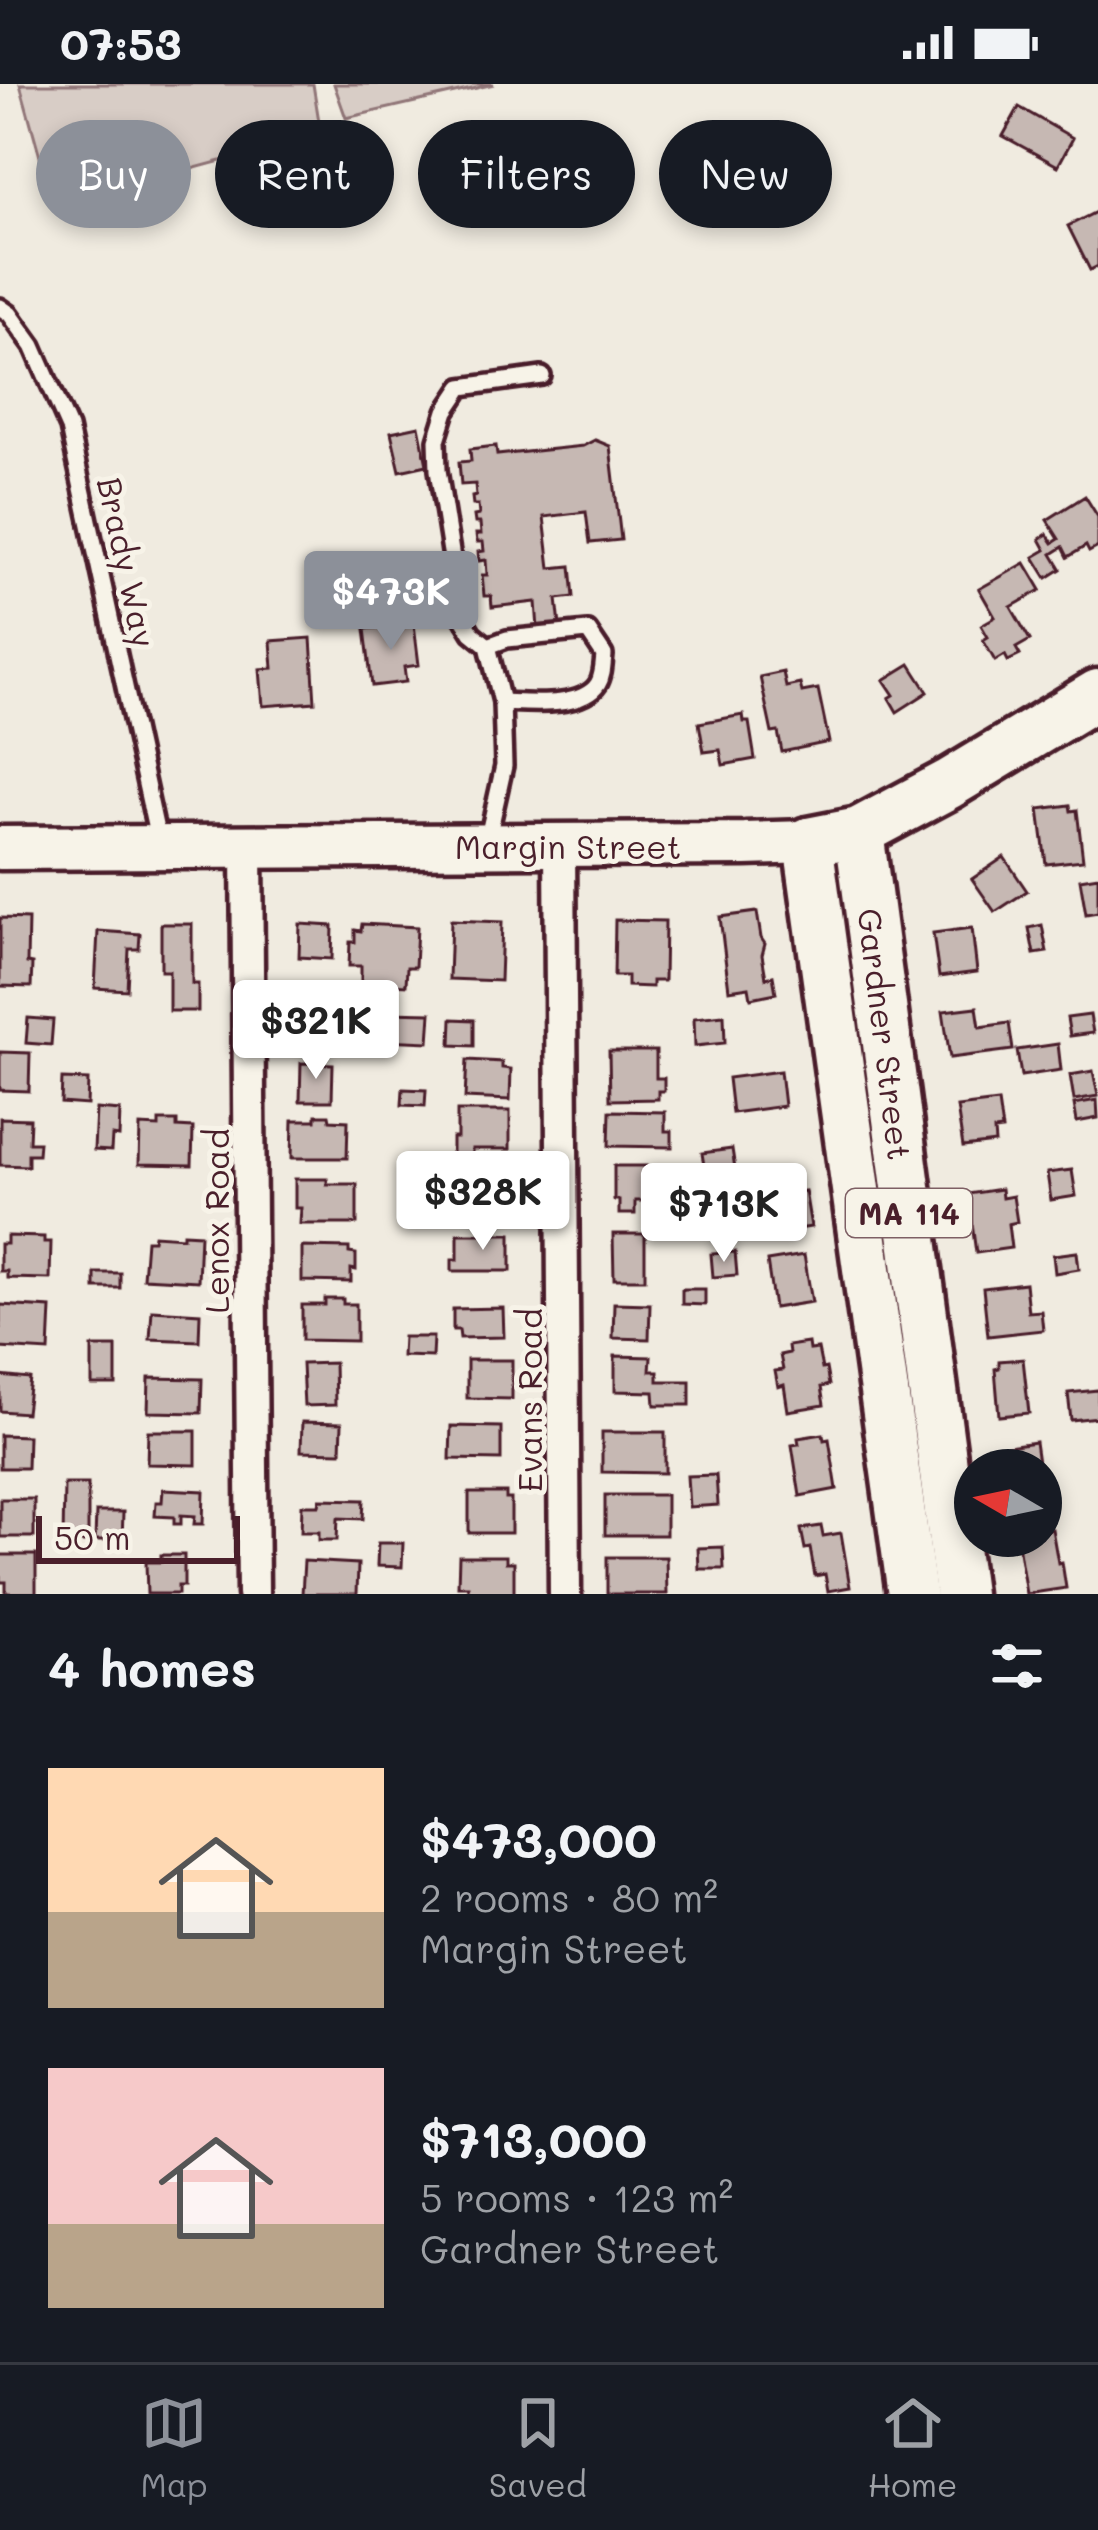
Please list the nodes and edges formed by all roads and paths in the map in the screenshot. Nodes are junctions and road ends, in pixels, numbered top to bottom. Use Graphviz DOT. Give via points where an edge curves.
graph roads {
  1 [pos="0,307"];
  2 [pos="542,376"];
  3 [pos="488,646"];
  4 [pos="1098,694"];
  5 [pos="502,702"];
  6 [pos="859,832"];
  7 [pos="808,842"];
  8 [pos="487,845"];
  9 [pos="560,845"];
  10 [pos="160,846"];
  11 [pos="248,847"];
  12 [pos="0,848"];
  13 [pos="927,1342"];
  14 [pos="877,1351"];
  15 [pos="253,1594"];
  16 [pos="566,1594"];
  17 [pos="912,1594"];
  18 [pos="960,1594"];
  1 -- 10 [label="lane, Brady Way" via="33,346 69,428"];
  2 -- 3 [label="lane" via="462,387 437,440 461,615"];
  3 -- 5 [label="lane"];
  3 -- 5 [label="lane" via="587,631 604,655 602,680 588,696"];
  4 -- 6 [label="highway, Margin Street"];
  5 -- 8 [label="lane" via="504,766"];
  6 -- 7 [label="highway, Margin Street"];
  6 -- 13 [label="highway, Gardner Street / MA 114"];
  7 -- 9 [label="main road, Margin Street"];
  7 -- 14 [label="highway, Gardner Street / MA 114"];
  8 -- 9 [label="main road, Margin Street"];
  8 -- 11 [label="main road, Margin Street"];
  9 -- 16 [label="street, Evans Road"];
  10 -- 11 [label="main road, Margin Street"];
  10 -- 12 [label="main road, Margin Street"];
  11 -- 15 [label="street, Lenox Road"];
  13 -- 14 [label="highway"];
  13 -- 18 [label="highway, Gardner Street / MA 114"];
  14 -- 17 [label="highway, Gardner Street / MA 114"];
}
